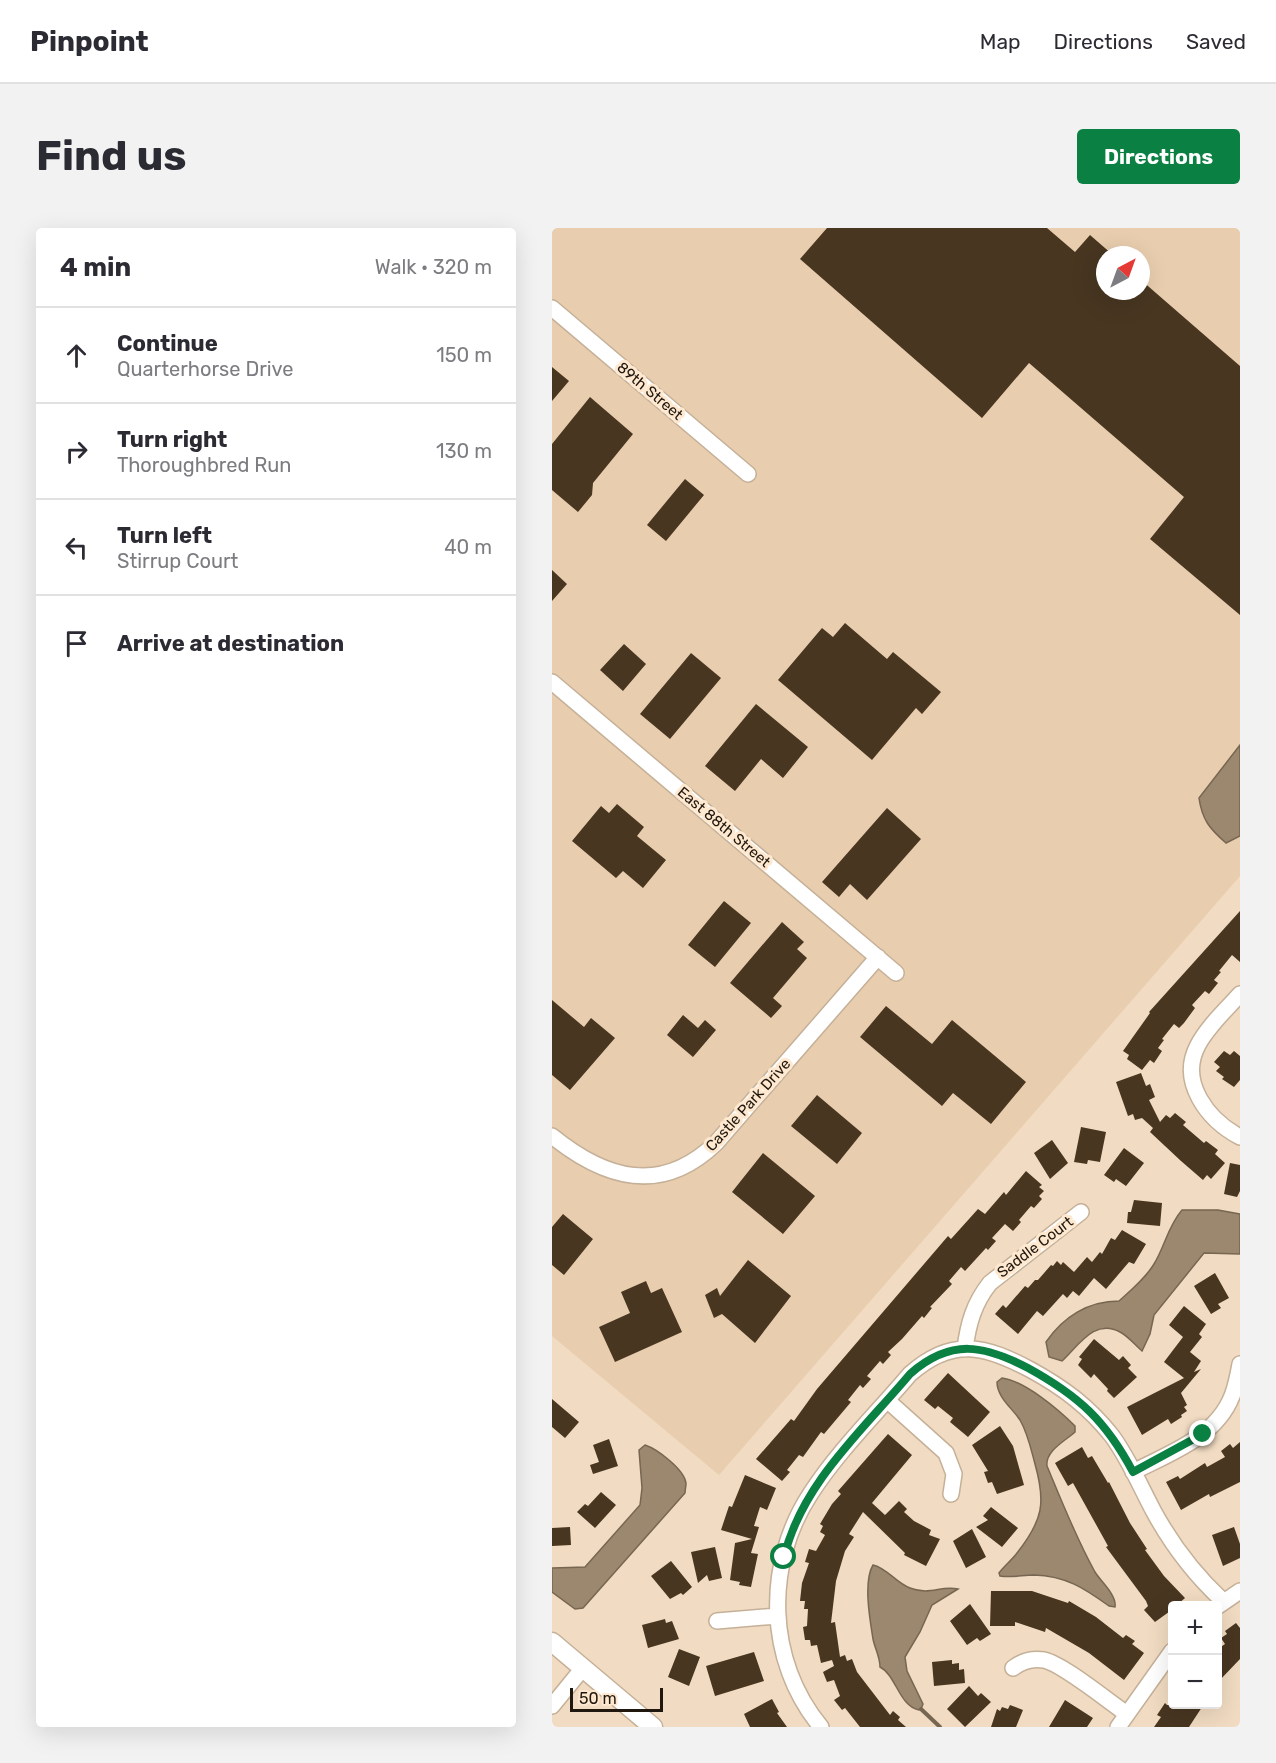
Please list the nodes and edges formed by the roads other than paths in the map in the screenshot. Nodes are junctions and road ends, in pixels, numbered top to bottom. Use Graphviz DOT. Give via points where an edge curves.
graph roads {
  1 [pos="552,308"];
  2 [pos="748,474"];
  3 [pos="552,682"];
  4 [pos="878,957"];
  5 [pos="896,973"];
  6 [pos="1240,994"];
  7 [pos="552,1136"];
  8 [pos="1240,1137"];
  9 [pos="1082,1212"];
  10 [pos="965,1349"];
  11 [pos="1240,1364"];
  12 [pos="888,1401"];
  13 [pos="1133,1472"];
  14 [pos="951,1494"];
  15 [pos="1240,1591"];
  16 [pos="1218,1601"];
  17 [pos="1222,1603"];
  18 [pos="777,1616"];
  19 [pos="717,1621"];
  20 [pos="552,1642"];
  21 [pos="1170,1655"];
  22 [pos="583,1668"];
  23 [pos="1013,1668"];
  24 [pos="552,1706"];
  25 [pos="1123,1721"];
  26 [pos="652,1727"];
  27 [pos="821,1727"];
  1 -- 2 [label="street, 89th Street"];
  3 -- 4 [label="street, East 88th Street"];
  4 -- 5 [label="street, East 88th Street"];
  4 -- 7 [label="street, Castle Park Drive" via="717,1143 693,1161 661,1173 626,1176 587,1161"];
  6 -- 8 [label="street" via="1203,1037 1193,1058 1192,1072 1194,1090 1204,1106"];
  9 -- 10 [label="street, Saddle Court" via="990,1283 979,1297 967,1328"];
  10 -- 12 [label="street" via="947,1352 916,1369"];
  10 -- 13 [label="street" via="988,1350 1007,1357 1061,1387 1096,1416"];
  11 -- 13 [label="street" via="1233,1393 1216,1422 1193,1440"];
  12 -- 14 [label="street" via="946,1453 954,1474"];
  12 -- 18 [label="street" via="824,1474 797,1517 782,1562"];
  13 -- 16 [label="street" via="1181,1556"];
  15 -- 17 [label="street"];
  18 -- 19 [label="street"];
  18 -- 27 [label="street" via="790,1673"];
  20 -- 22 [label="street"];
  21 -- 25 [label="street"];
  22 -- 24 [label="street"];
  22 -- 26 [label="street"];
  23 -- 25 [label="street" via="1028,1660 1048,1661"];
}
